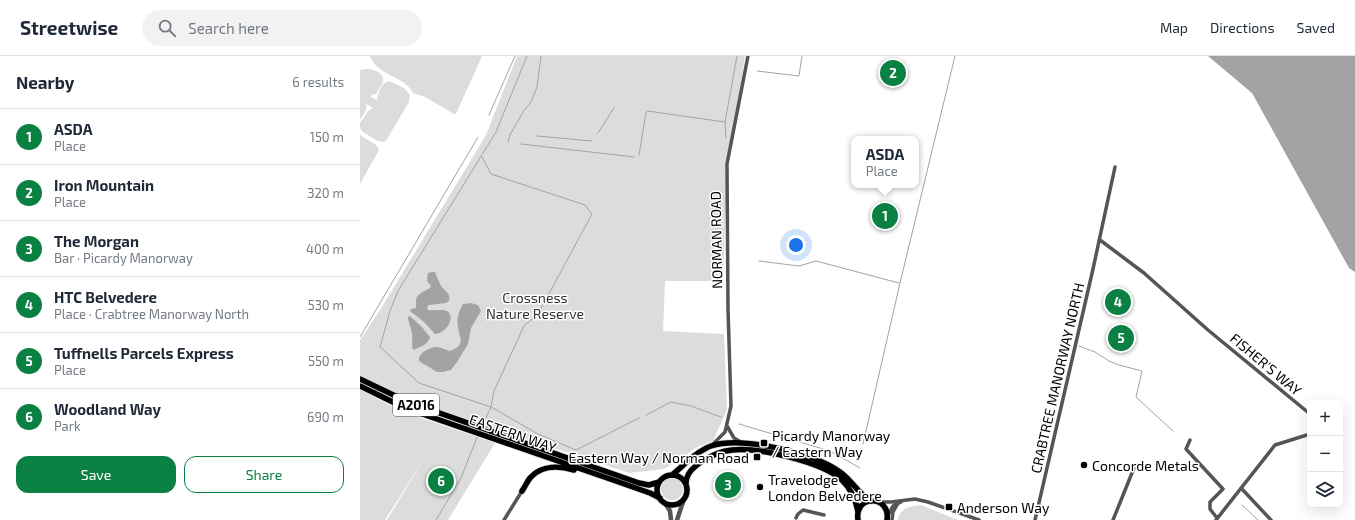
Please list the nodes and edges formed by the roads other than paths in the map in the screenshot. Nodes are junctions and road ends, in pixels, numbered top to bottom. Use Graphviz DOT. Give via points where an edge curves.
graph roads {
  1 [pos="748,56"];
  2 [pos="1115,168"];
  3 [pos="1100,240"];
  4 [pos="360,379"];
  5 [pos="360,386"];
  6 [pos="1307,412"];
  7 [pos="728,423"];
  8 [pos="487,433"];
  9 [pos="1307,435"];
  10 [pos="1190,440"];
  11 [pos="743,443"];
  12 [pos="710,446"];
  13 [pos="1134,468"];
  14 [pos="672,474"];
  15 [pos="613,480"];
  16 [pos="659,482"];
  17 [pos="686,484"];
  18 [pos="1241,488"];
  19 [pos="522,491"];
  20 [pos="660,498"];
  21 [pos="684,499"];
  22 [pos="871,501"];
  23 [pos="902,501"];
  24 [pos="877,502"];
  25 [pos="665,503"];
  26 [pos="858,512"];
  27 [pos="824,515"];
  28 [pos="796,518"];
  29 [pos="889,519"];
  30 [pos="1217,519"];
  31 [pos="504,520"];
  32 [pos="670,520"];
  33 [pos="677,520"];
  34 [pos="858,520"];
  35 [pos="979,520"];
  36 [pos="1035,520"];
  37 [pos="1113,520"];
  38 [pos="1271,520"];
  1 -- 7 [label="street, NORMAN ROAD" via="727,164 728,325 732,395"];
  2 -- 3 [label="street, CRABTREE MANORWAY NORTH"];
  3 -- 6 [label="street, FISHER'S WAY" via="1144,273"];
  3 -- 36 [label="street, CRABTREE MANORWAY NORTH"];
  4 -- 8 [label="main road, EASTERN WAY / A2016" via="408,402 475,426"];
  5 -- 8 [label="main road, EASTERN WAY / A2016" via="405,408 473,432"];
  7 -- 11 [label="street" via="734,438"];
  7 -- 12 [label="street, NORMAN ROAD" via="722,436"];
  8 -- 15 [label="main road, EASTERN WAY / A2016"];
  8 -- 16 [label="main road, EASTERN WAY / A2016" via="639,483 649,485"];
  9 -- 18 [label="street" via="1275,445"];
  10 -- 30 [label="street" via="1186,449 1222,489 1210,502 1210,509"];
  11 -- 12 [label="main road"];
  11 -- 22 [label="main road" via="787,450 828,464 841,472 864,498"];
  12 -- 14 [label="main road"];
  13 -- 37 [label="street"];
  14 -- 16 [label="main road"];
  14 -- 17 [label="main road" via="680,477"];
  15 -- 19 [label="main road" via="570,469 550,468 536,472"];
  15 -- 20 [label="main road, EASTERN WAY / A2016"];
  16 -- 20 [label="main road" via="657,491"];
  17 -- 21 [label="main road"];
  17 -- 26 [label="main road" via="691,470 710,457 730,450 782,455 834,474 842,480 852,492"];
  18 -- 30 [label="street"];
  18 -- 38 [label="street"];
  19 -- 31 [label="street"];
  20 -- 25 [label="main road"];
  21 -- 25 [label="main road" via="675,504"];
  21 -- 33 [label="street"];
  22 -- 24 [label="main road"];
  22 -- 26 [label="main road" via="863,503"];
  23 -- 24 [label="street"];
  23 -- 29 [label="street" via="890,509"];
  23 -- 35 [label="street" via="915,499"];
  24 -- 29 [label="main road" via="885,508"];
  25 -- 32 [label="street" via="670,511"];
  26 -- 34 [label="main road"];
  27 -- 28 [label="street" via="803,510"];
}
